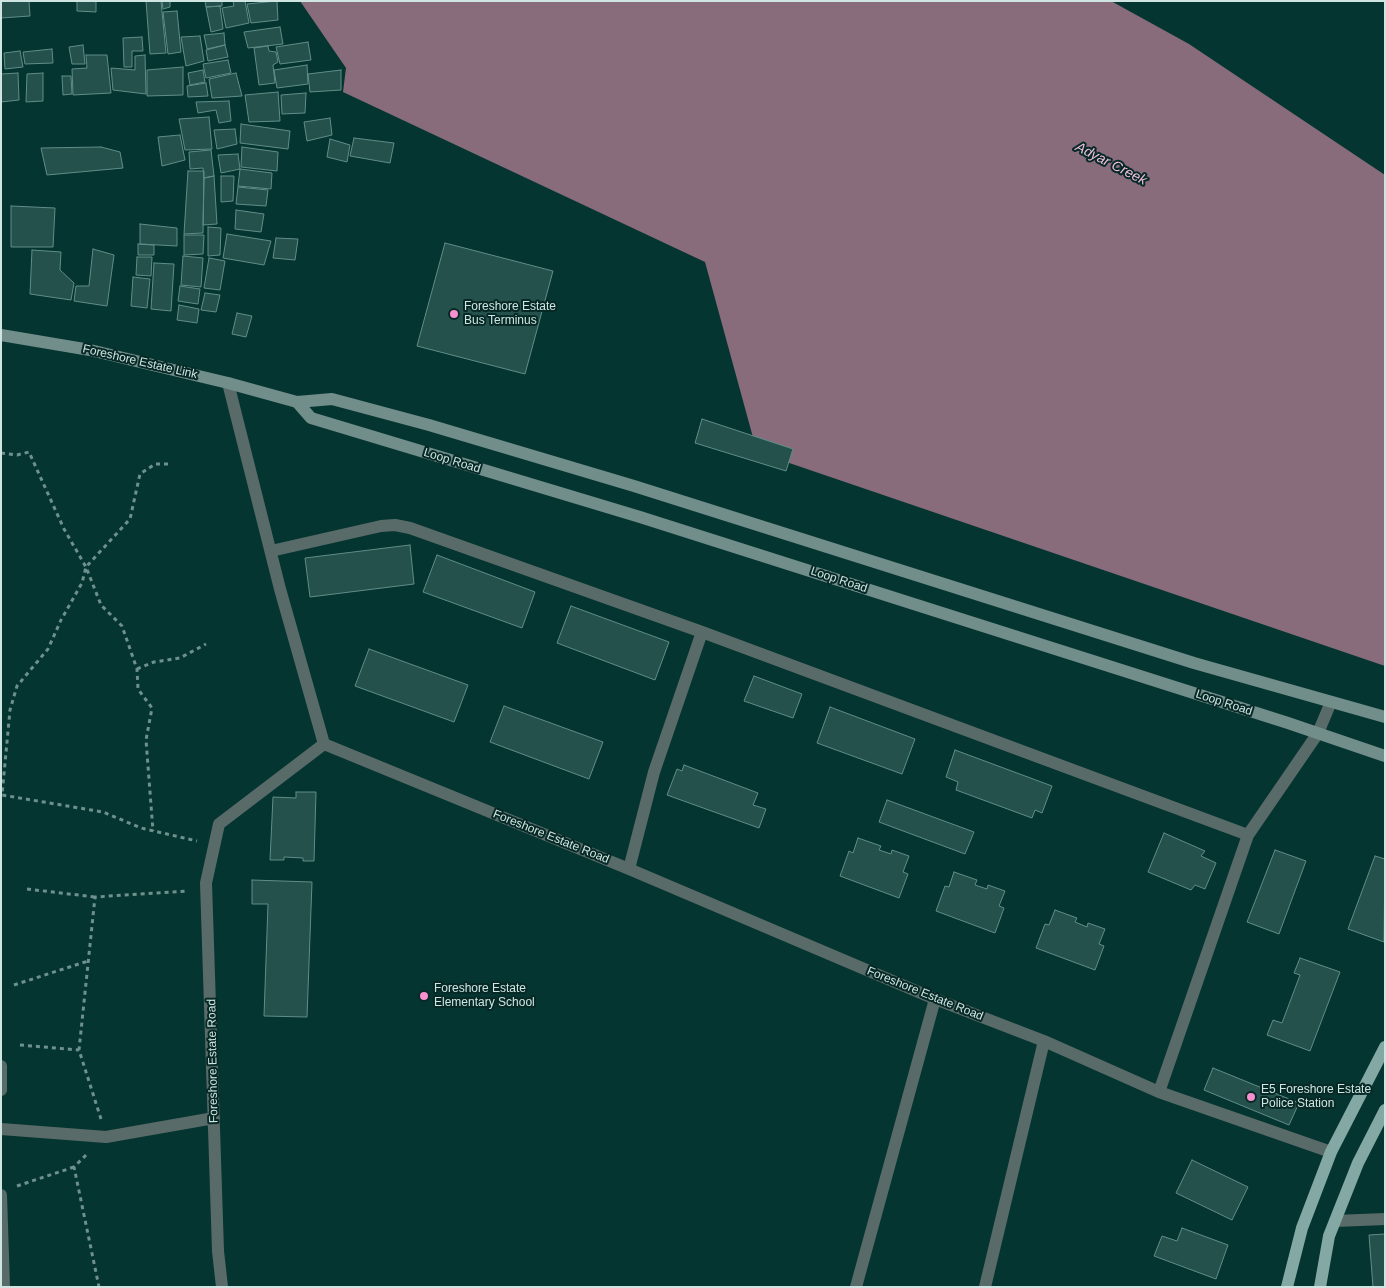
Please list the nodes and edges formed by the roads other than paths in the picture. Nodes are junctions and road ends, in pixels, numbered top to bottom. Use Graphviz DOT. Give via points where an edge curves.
graph roads {
  1 [pos="1,335"];
  2 [pos="228,383"];
  3 [pos="297,402"];
  4 [pos="270,551"];
  5 [pos="702,632"];
  6 [pos="1331,702"];
  7 [pos="1385,717"];
  8 [pos="1318,733"];
  9 [pos="324,744"];
  10 [pos="1385,756"];
  11 [pos="1248,835"];
  12 [pos="630,870"];
  13 [pos="935,1000"];
  14 [pos="1044,1041"];
  15 [pos="1385,1047"];
  16 [pos="1,1066"];
  17 [pos="1,1090"];
  18 [pos="1159,1092"];
  19 [pos="1385,1110"];
  20 [pos="214,1118"];
  21 [pos="1,1129"];
  22 [pos="1331,1152"];
  23 [pos="6,1191"];
  24 [pos="1385,1219"];
  25 [pos="1335,1222"];
  26 [pos="4,1287"];
  27 [pos="222,1287"];
  28 [pos="856,1287"];
  29 [pos="985,1287"];
  30 [pos="1287,1287"];
  31 [pos="1320,1287"];
  1 -- 2 [label="street, Foreshore Estate Link" via="90,350"];
  2 -- 3 [label="street, Foreshore Estate Link"];
  2 -- 4 [label="street"];
  3 -- 6 [label="street" via="332,400 429,425 634,486 1184,660"];
  3 -- 8 [label="street, Loop Road" via="310,418 649,520"];
  4 -- 5 [label="street" via="395,525"];
  4 -- 9 [label="street"];
  5 -- 11 [label="street"];
  5 -- 12 [label="street" via="654,772"];
  6 -- 7 [label="street"];
  6 -- 8 [label="street"];
  8 -- 10 [label="street, Loop Road"];
  8 -- 11 [label="street"];
  9 -- 12 [label="street, Foreshore Estate Road"];
  9 -- 20 [label="street, Foreshore Estate Road" via="219,824 206,882"];
  11 -- 18 [label="street"];
  12 -- 13 [label="street, Foreshore Estate Road"];
  13 -- 14 [label="street, Foreshore Estate Road"];
  13 -- 28 [label="street"];
  14 -- 18 [label="street, Foreshore Estate Road"];
  14 -- 29 [label="street"];
  15 -- 22 [label="main road"];
  16 -- 17 [label="street"];
  18 -- 22 [label="street, Foreshore Estate Road"];
  19 -- 25 [label="main road" via="1358,1163"];
  20 -- 21 [label="street" via="106,1136"];
  20 -- 27 [label="street, Foreshore Estate Road"];
  22 -- 30 [label="main road" via="1302,1228"];
  23 -- 26 [label="street"];
  24 -- 25 [label="street"];
  25 -- 31 [label="main road" via="1329,1236"];
}
